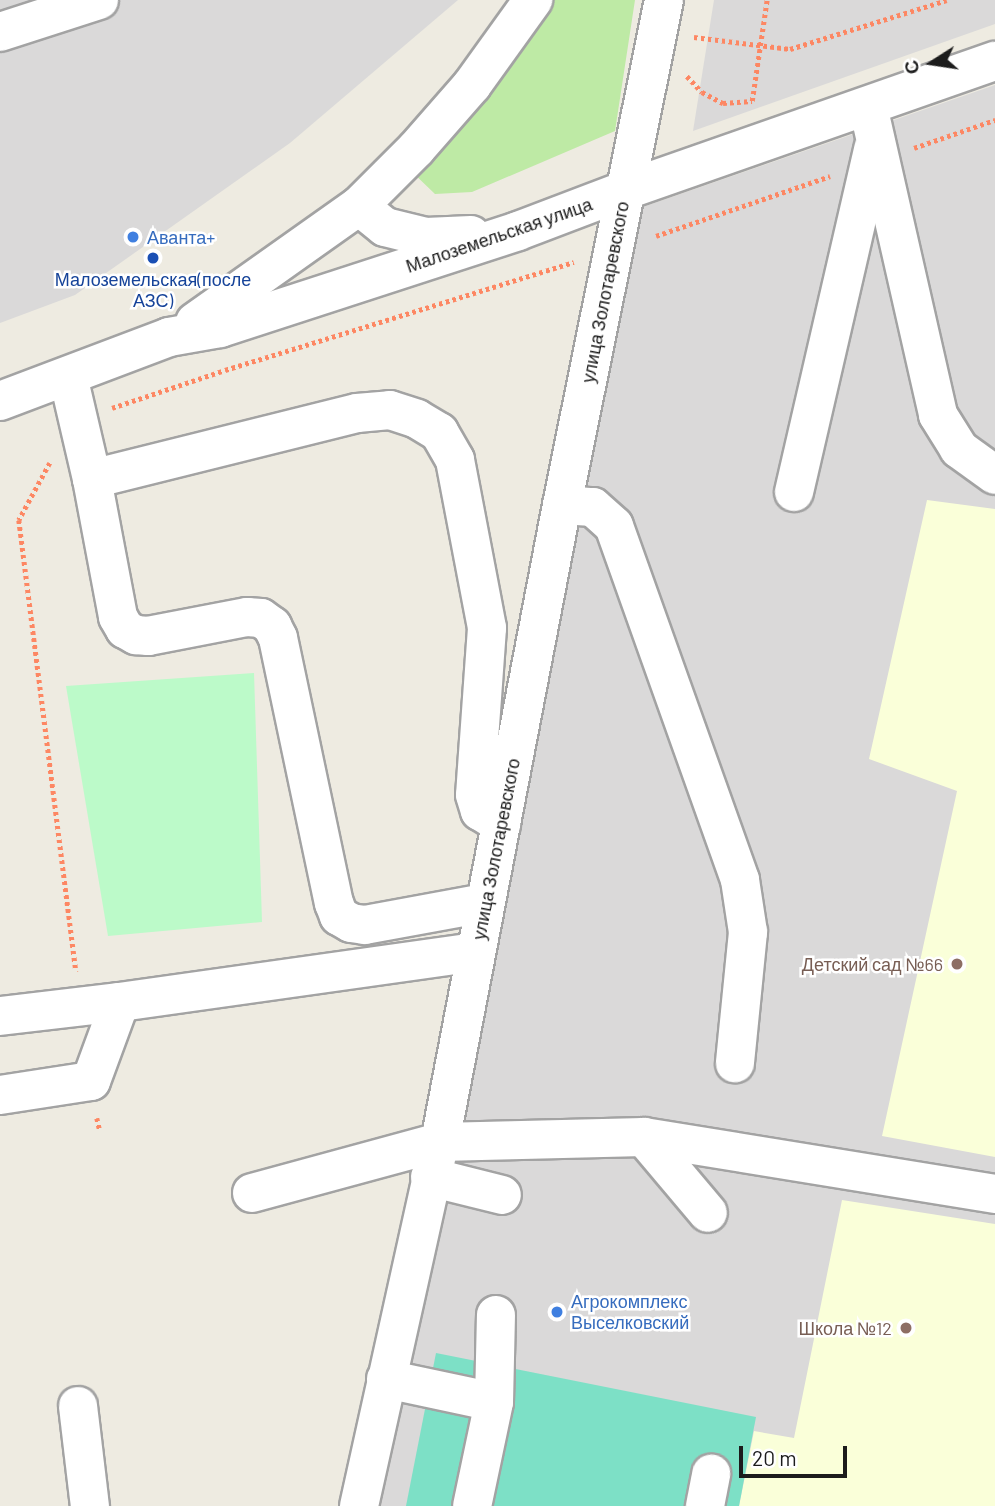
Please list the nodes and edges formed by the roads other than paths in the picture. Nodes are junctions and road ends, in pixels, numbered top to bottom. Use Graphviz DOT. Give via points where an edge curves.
graph roads {
  1 [pos="99,0"];
  2 [pos="533,0"];
  3 [pos="664,0"];
  4 [pos="0,32"];
  5 [pos="995,61"];
  6 [pos="873,142"];
  7 [pos="626,190"];
  8 [pos="359,206"];
  9 [pos="518,231"];
  10 [pos="169,337"];
  11 [pos="68,376"];
  12 [pos="0,401"];
  13 [pos="995,475"];
  14 [pos="92,479"];
  15 [pos="794,492"];
  16 [pos="562,505"];
  17 [pos="501,824"];
  18 [pos="485,903"];
  19 [pos="476,953"];
  20 [pos="120,1002"];
  21 [pos="0,1016"];
  22 [pos="735,1063"];
  23 [pos="0,1095"];
  24 [pos="644,1137"];
  25 [pos="435,1159"];
  26 [pos="252,1193"];
  27 [pos="995,1194"];
  28 [pos="502,1195"];
  29 [pos="708,1213"];
  30 [pos="496,1315"];
  31 [pos="386,1380"];
  32 [pos="494,1402"];
  33 [pos="78,1406"];
  34 [pos="90,1506"];
  35 [pos="359,1506"];
  36 [pos="472,1506"];
  1 -- 4 [label="street"];
  2 -- 8 [label="street" via="472,85"];
  3 -- 7 [label="street, улица Золотаревского"];
  5 -- 6 [label="street, Малоземельская улица"];
  6 -- 7 [label="street, Малоземельская улица"];
  6 -- 13 [label="street" via="938,415 959,449"];
  6 -- 15 [label="street"];
  7 -- 9 [label="street, Малоземельская улица"];
  7 -- 16 [label="street, улица Золотаревского"];
  8 -- 9 [label="street" via="385,227 426,237"];
  8 -- 10 [label="street" via="215,311"];
  9 -- 10 [label="street, Малоземельская улица" via="220,328"];
  10 -- 11 [label="street, Малоземельская улица"];
  11 -- 12 [label="street, Малоземельская улица"];
  11 -- 14 [label="street"];
  14 -- 17 [label="street" via="357,413 390,410 439,432 455,460 487,628 475,795 480,811"];
  14 -- 18 [label="street" via="118,617 125,629 148,636 247,617 261,618 272,626 339,916 365,925"];
  16 -- 17 [label="street, улица Золотаревского"];
  16 -- 22 [label="street" via="593,507 614,526 740,880 748,932"];
  17 -- 18 [label="street, улица Золотаревского"];
  18 -- 19 [label="street, улица Золотаревского"];
  19 -- 20 [label="street"];
  19 -- 25 [label="street, улица Золотаревского"];
  20 -- 21 [label="street"];
  20 -- 23 [label="street" via="91,1081"];
  24 -- 25 [label="street"];
  24 -- 27 [label="street"];
  24 -- 29 [label="street"];
  25 -- 26 [label="street"];
  25 -- 28 [label="street"];
  25 -- 31 [label="street, улица Золотаревского"];
  30 -- 32 [label="street"];
  31 -- 32 [label="street"];
  31 -- 35 [label="street, улица Золотаревского"];
  32 -- 36 [label="street"];
  33 -- 34 [label="street"];
}
